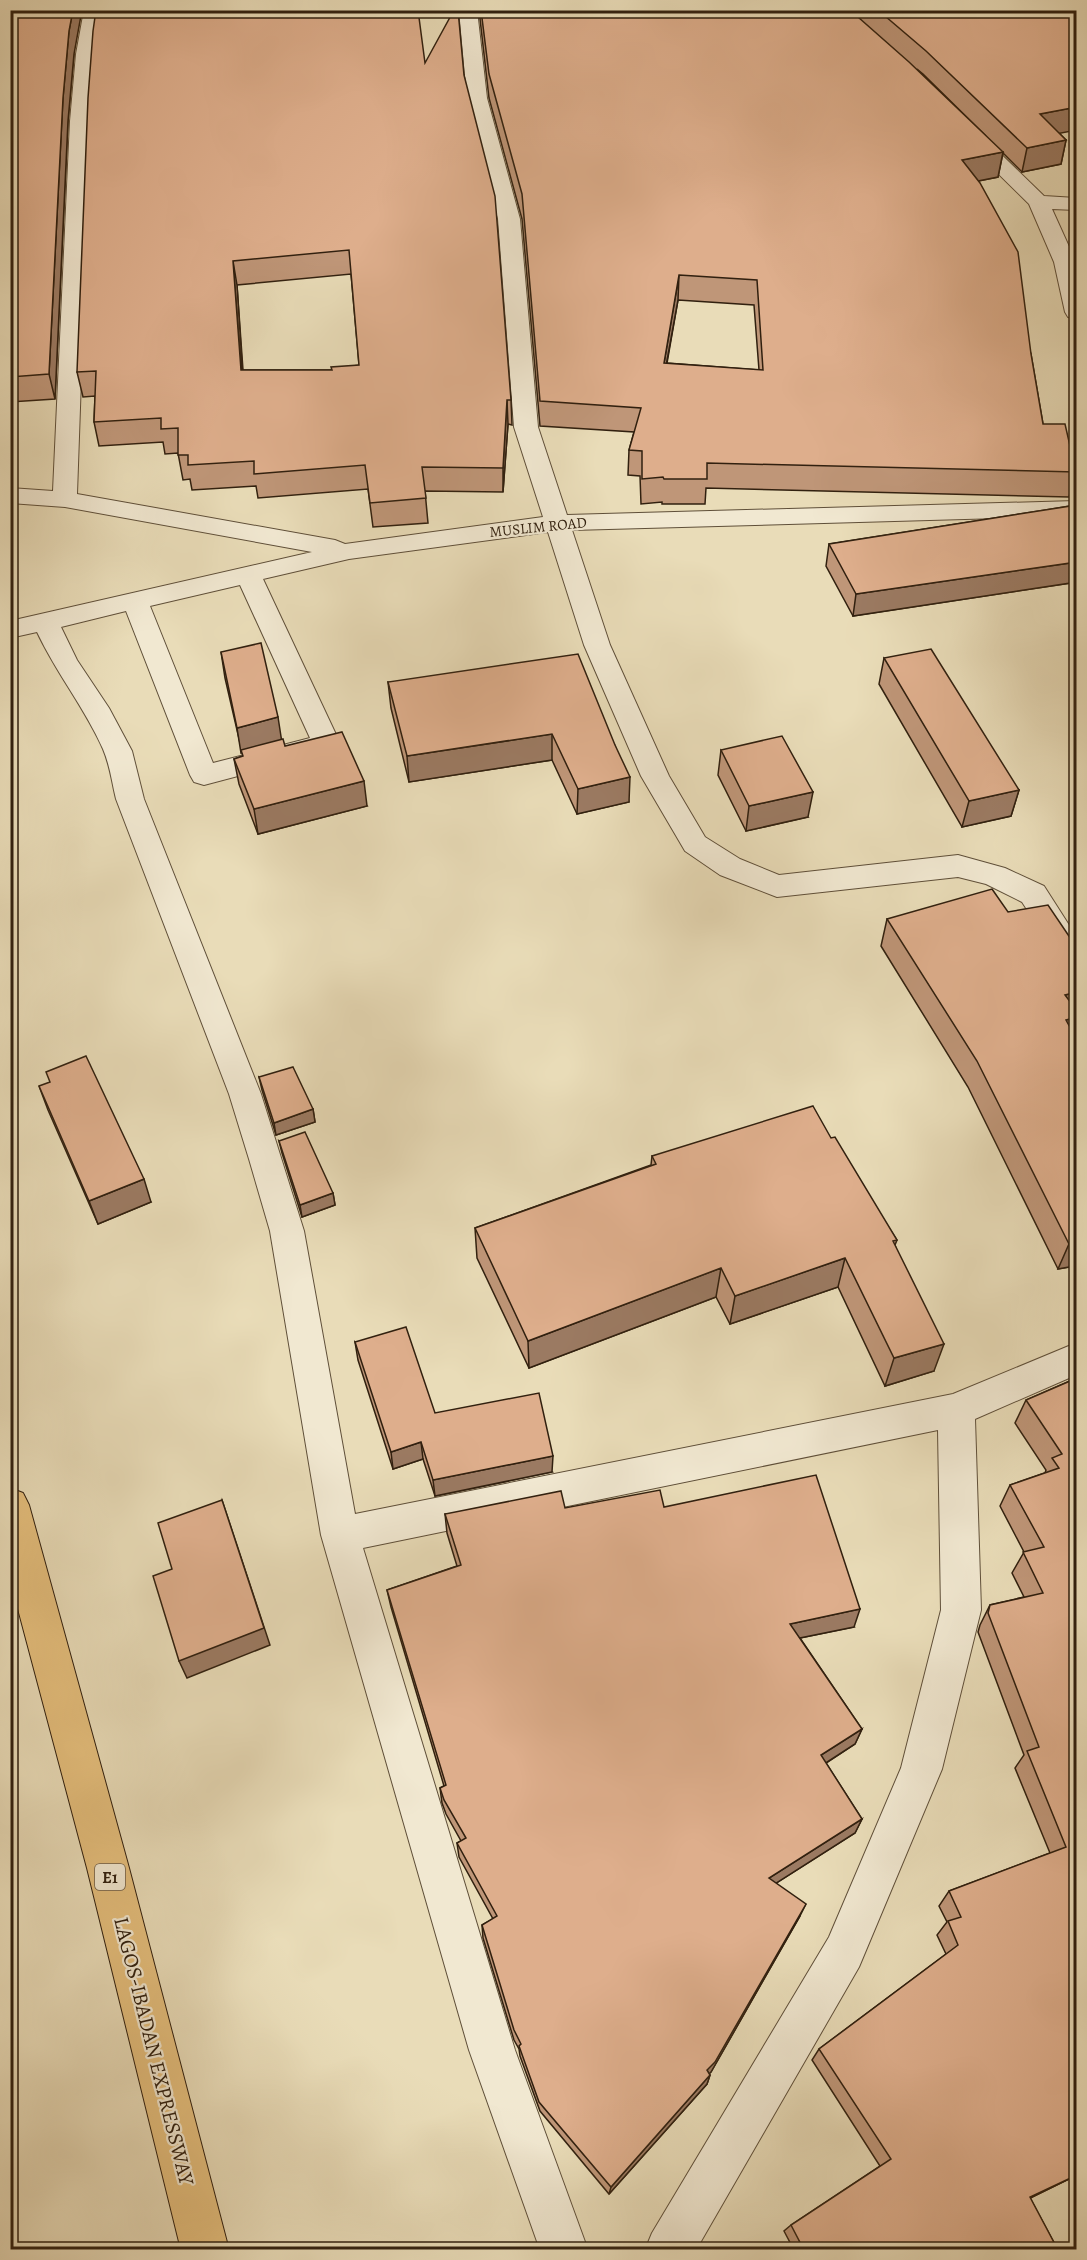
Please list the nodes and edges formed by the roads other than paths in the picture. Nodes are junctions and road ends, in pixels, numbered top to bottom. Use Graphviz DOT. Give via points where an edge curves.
graph roads {
  1 [pos="93,10"];
  2 [pos="468,10"];
  3 [pos="955,121"];
  4 [pos="1038,202"];
  5 [pos="1077,204"];
  6 [pos="1077,312"];
  7 [pos="10,495"];
  8 [pos="65,499"];
  9 [pos="1077,508"];
  10 [pos="558,523"];
  11 [pos="349,551"];
  12 [pos="248,574"];
  13 [pos="135,601"];
  14 [pos="46,622"];
  15 [pos="10,630"];
  16 [pos="1077,960"];
  17 [pos="1077,1359"];
  18 [pos="956,1410"];
  19 [pos="10,1505"];
  20 [pos="340,1535"];
  21 [pos="205,2250"];
  22 [pos="564,2250"];
  23 [pos="669,2250"];
  1 -- 8 [label="street" via="87,38 77,194"];
  2 -- 10 [label="street" via="477,98 509,219 526,427"];
  3 -- 4 [label="street"];
  4 -- 5 [label="street"];
  4 -- 6 [label="street" via="1065,262"];
  7 -- 8 [label="street"];
  8 -- 11 [label="street"];
  9 -- 10 [label="street, MUSLIM ROAD"];
  10 -- 11 [label="street, MUSLIM ROAD"];
  10 -- 16 [label="street" via="597,645 654,776 695,844 730,867 777,886 958,866 995,876 1033,894"];
  11 -- 12 [label="street, MUSLIM ROAD"];
  12 -- 13 [label="street, MUSLIM ROAD"];
  12 -- 13 [label="street" via="326,743 204,775"];
  13 -- 14 [label="street, MUSLIM ROAD"];
  14 -- 15 [label="street, MUSLIM ROAD"];
  14 -- 20 [label="street" via="64,661 118,751 130,799 249,1105 287,1231"];
  17 -- 18 [label="street"];
  18 -- 20 [label="street"];
  18 -- 23 [label="street" via="961,1610 921,1769 844,1952"];
  19 -- 21 [label="highway, LAGOS-IBADAN EXPRESSWAY / E1"];
  20 -- 22 [label="street" via="492,2050"];
}
